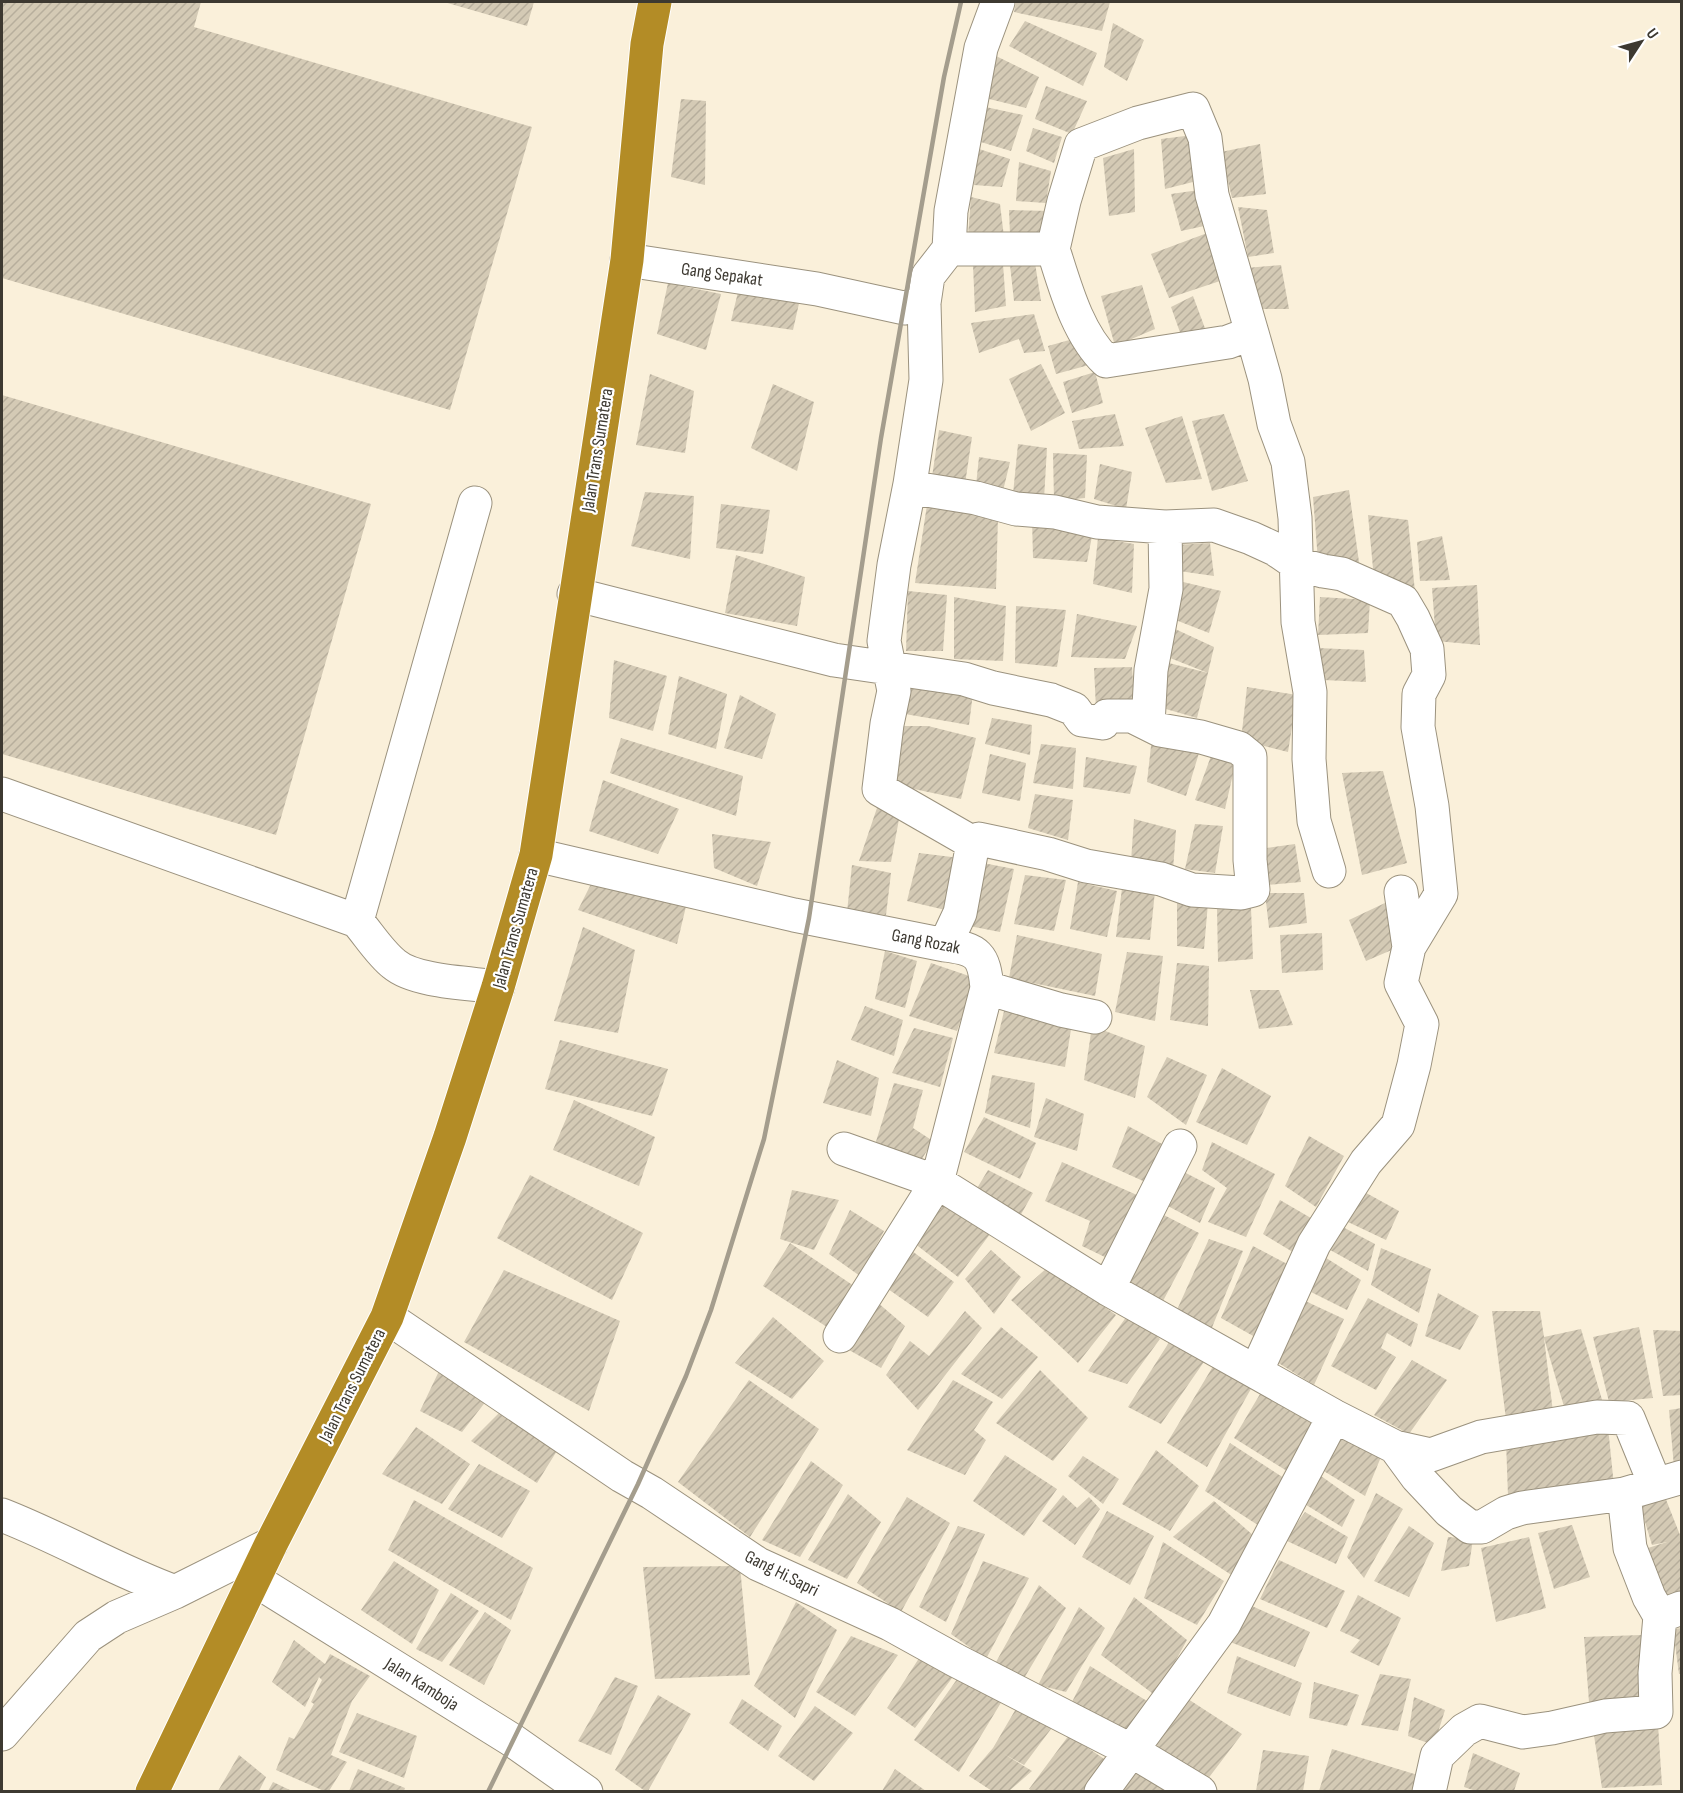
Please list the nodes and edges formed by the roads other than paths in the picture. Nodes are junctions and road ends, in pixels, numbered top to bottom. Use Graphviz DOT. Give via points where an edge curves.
graph roads {
  1 [pos="655,2"];
  2 [pos="998,2"];
  3 [pos="949,249"];
  4 [pos="1053,249"];
  5 [pos="627,260"];
  6 [pos="924,303"];
  7 [pos="1252,333"];
  8 [pos="910,484"];
  9 [pos="475,503"];
  10 [pos="1165,528"];
  11 [pos="1297,564"];
  12 [pos="574,594"];
  13 [pos="890,669"];
  14 [pos="1148,724"];
  15 [pos="2,794"];
  16 [pos="973,843"];
  17 [pos="536,855"];
  18 [pos="1329,871"];
  19 [pos="1401,892"];
  20 [pos="357,921"];
  21 [pos="945,945"];
  22 [pos="1409,948"];
  23 [pos="498,987"];
  24 [pos="987,988"];
  25 [pos="1095,1017"];
  26 [pos="1180,1146"];
  27 [pos="844,1149"];
  28 [pos="937,1182"];
  29 [pos="1108,1289"];
  30 [pos="387,1317"];
  31 [pos="840,1336"];
  32 [pos="1256,1372"];
  33 [pos="1334,1416"];
  34 [pos="1395,1447"];
  35 [pos="1668,1480"];
  36 [pos="1624,1494"];
  37 [pos="2,1515"];
  38 [pos="271,1544"];
  39 [pos="255,1580"];
  40 [pos="175,1592"];
  41 [pos="1671,1612"];
  42 [pos="1669,1712"];
  43 [pos="2,1734"];
  44 [pos="1132,1751"];
  45 [pos="568,1787"];
  46 [pos="152,1791"];
  47 [pos="1101,1791"];
  48 [pos="1200,1791"];
  49 [pos="1430,1791"];
  1 -- 5 [label="highway, Jalan Trans Sumatera" via="647,44"];
  2 -- 3 [label="street" via="981,48 951,211"];
  3 -- 4 [label="street"];
  3 -- 6 [label="street" via="928,276"];
  4 -- 7 [label="street" via="1082,326 1096,352 1106,361 1228,342"];
  4 -- 7 [label="street" via="1081,145 1138,123 1193,109 1204,138 1212,195"];
  5 -- 6 [label="street, Gang Sepakat" via="817,289 904,308"];
  5 -- 12 [label="highway, Jalan Trans Sumatera"];
  6 -- 8 [label="street" via="926,380"];
  7 -- 11 [label="street" via="1274,424 1288,462"];
  8 -- 10 [label="street" via="914,488 1097,522"];
  8 -- 13 [label="street" via="885,630"];
  9 -- 20 [label="street"];
  10 -- 11 [label="street" via="1214,525 1275,549"];
  10 -- 14 [label="street" via="1166,589 1151,670"];
  11 -- 18 [label="street" via="1298,622 1310,692 1309,759 1314,821"];
  11 -- 22 [label="street" via="1342,574 1403,601 1427,649 1429,675 1419,694 1418,727 1432,806 1441,894"];
  12 -- 13 [label="street" via="834,660"];
  12 -- 17 [label="highway, Jalan Trans Sumatera"];
  13 -- 14 [label="street" via="964,679 1051,700 1074,709 1082,720 1103,723 1107,716 1132,716"];
  13 -- 16 [label="street" via="894,691 879,789"];
  14 -- 16 [label="street" via="1239,748 1250,757 1253,890 1192,890 1161,879 1086,866 979,839"];
  15 -- 20 [label="street"];
  16 -- 21 [label="street" via="960,913"];
  17 -- 21 [label="street, Gang Rozak" via="794,915"];
  17 -- 23 [label="highway, Jalan Trans Sumatera"];
  19 -- 22 [label="street"];
  20 -- 23 [label="street" via="393,964 405,972"];
  21 -- 24 [label="street, Gang Rozak" via="965,947 973,953 985,968"];
  22 -- 32 [label="street" via="1401,983 1422,1023 1398,1125 1366,1162 1314,1244"];
  23 -- 30 [label="highway, Jalan Trans Sumatera"];
  24 -- 25 [label="street"];
  24 -- 28 [label="street"];
  26 -- 29 [label="street"];
  27 -- 28 [label="street"];
  28 -- 29 [label="street"];
  28 -- 31 [label="street"];
  29 -- 32 [label="street"];
  30 -- 38 [label="highway, Jalan Trans Sumatera"];
  30 -- 44 [label="street, Gang Hi.Sapri" via="758,1564 890,1624"];
  32 -- 33 [label="street"];
  33 -- 34 [label="street"];
  33 -- 44 [label="street" via="1224,1624"];
  34 -- 35 [label="street" via="1431,1455 1481,1437 1597,1417 1628,1418"];
  34 -- 36 [label="street" via="1417,1477 1470,1527 1482,1527 1522,1508"];
  35 -- 36 [label="street"];
  36 -- 41 [label="street" via="1630,1548 1649,1597"];
  37 -- 40 [label="street"];
  38 -- 39 [label="highway, Jalan Trans Sumatera"];
  38 -- 40 [label="street"];
  39 -- 45 [label="street, Jalan Kamboja" via="512,1740"];
  39 -- 46 [label="highway, Jalan Trans Sumatera"];
  40 -- 43 [label="street" via="117,1617 88,1636"];
  41 -- 42 [label="street" via="1654,1673"];
  42 -- 49 [label="street" via="1605,1716 1523,1732 1480,1720 1437,1756"];
  44 -- 47 [label="street"];
  44 -- 48 [label="street, Gang Hi.Sapri"];
}
